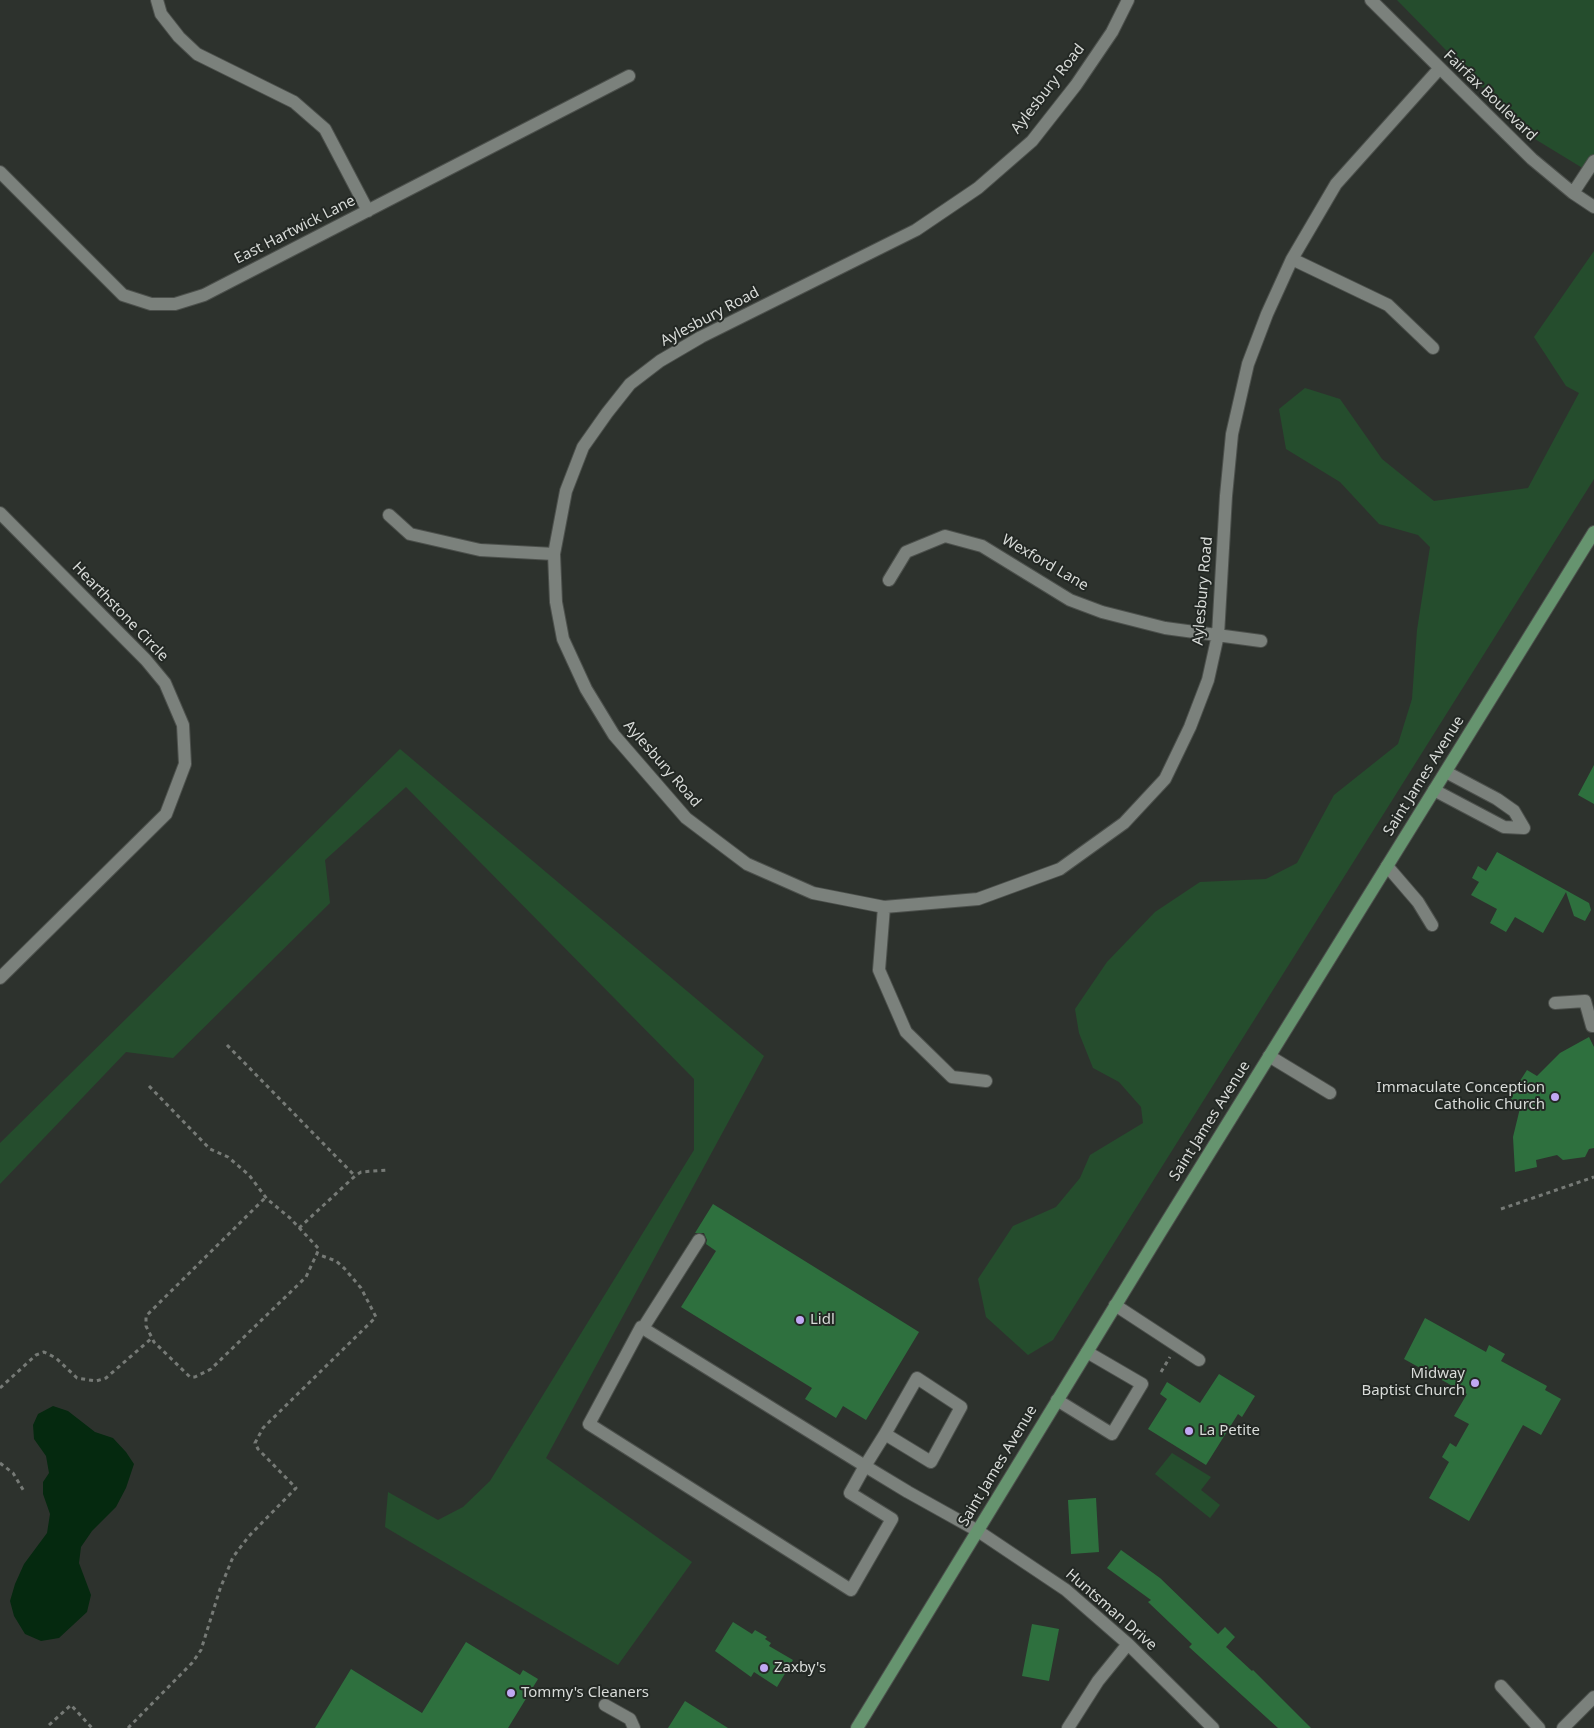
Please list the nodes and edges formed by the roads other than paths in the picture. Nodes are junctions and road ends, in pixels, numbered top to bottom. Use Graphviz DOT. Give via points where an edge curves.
graph roads {
  1 [pos="157,0"];
  2 [pos="1128,0"];
  3 [pos="1371,0"];
  4 [pos="1439,69"];
  5 [pos="629,76"];
  6 [pos="1594,161"];
  7 [pos="0,172"];
  8 [pos="1573,193"];
  9 [pos="1594,207"];
  10 [pos="368,211"];
  11 [pos="1292,259"];
  12 [pos="1432,348"];
  13 [pos="0,513"];
  14 [pos="389,515"];
  15 [pos="1594,532"];
  16 [pos="554,554"];
  17 [pos="888,580"];
  18 [pos="1218,635"];
  19 [pos="1261,641"];
  20 [pos="1446,772"];
  21 [pos="1434,790"];
  22 [pos="1387,866"];
  23 [pos="884,906"];
  24 [pos="1432,925"];
  25 [pos="0,978"];
  26 [pos="1555,1003"];
  27 [pos="1594,1026"];
  28 [pos="1269,1056"];
  29 [pos="986,1081"];
  30 [pos="1330,1093"];
  31 [pos="699,1240"];
  32 [pos="1115,1305"];
  33 [pos="643,1328"];
  34 [pos="1087,1352"];
  35 [pos="1199,1360"];
  36 [pos="1057,1400"];
  37 [pos="886,1434"];
  38 [pos="865,1466"];
  39 [pos="978,1530"];
  40 [pos="1128,1644"];
  41 [pos="1501,1686"];
  42 [pos="1594,1697"];
  43 [pos="605,1705"];
  44 [pos="634,1728"];
  45 [pos="856,1728"];
  46 [pos="1068,1728"];
  47 [pos="1213,1728"];
  48 [pos="1539,1728"];
  49 [pos="1563,1728"];
  1 -- 10 [label="street" via="161,14 179,38 197,54 294,102 325,129"];
  2 -- 16 [label="street, Aylesbury Road" via="1112,32 1076,85 1032,140 978,188 916,230 701,337 660,361 630,384 583,447 566,491"];
  3 -- 4 [label="street, Fairfax Boulevard"];
  4 -- 8 [label="street, Fairfax Boulevard" via="1532,159"];
  4 -- 11 [label="street, Aylesbury Road" via="1336,184"];
  5 -- 10 [label="street, East Hartwick Lane"];
  6 -- 8 [label="street"];
  7 -- 10 [label="street, East Hartwick Lane" via="123,295 151,304 175,304 204,295"];
  8 -- 9 [label="street, Fairfax Boulevard"];
  11 -- 12 [label="street" via="1388,305"];
  11 -- 18 [label="street, Aylesbury Road" via="1266,314 1248,364 1232,434"];
  13 -- 25 [label="street, Hearthstone Circle" via="165,683 183,725 185,764 166,814"];
  14 -- 16 [label="street" via="410,534 480,550"];
  15 -- 20 [label="main road, Saint James Avenue"];
  16 -- 23 [label="street, Aylesbury Road" via="556,602 563,639 586,689 614,735 686,818 747,864 812,893"];
  17 -- 18 [label="street, Wexford Lane" via="906,552 945,536 982,546 1070,600 1102,612 1165,628"];
  18 -- 19 [label="street, Wexford Lane"];
  18 -- 23 [label="street, Aylesbury Road" via="1208,680 1165,779 1124,823 1060,869 978,898"];
  20 -- 21 [label="main road, Saint James Avenue"];
  20 -- 21 [label="street" via="1514,811 1524,828 1504,827"];
  21 -- 22 [label="main road, Saint James Avenue"];
  22 -- 24 [label="street" via="1418,902"];
  22 -- 28 [label="main road, Saint James Avenue"];
  23 -- 29 [label="street" via="878,970 906,1032 952,1077"];
  26 -- 27 [label="street" via="1585,1000"];
  28 -- 30 [label="street"];
  28 -- 32 [label="main road, Saint James Avenue"];
  31 -- 33 [label="street"];
  32 -- 34 [label="main road, Saint James Avenue"];
  32 -- 35 [label="street"];
  33 -- 38 [label="street, Huntsman Drive"];
  33 -- 38 [label="street" via="589,1424 850,1590 892,1519 850,1493"];
  34 -- 36 [label="main road, Saint James Avenue"];
  34 -- 36 [label="street" via="1142,1384 1112,1434"];
  36 -- 39 [label="main road, Saint James Avenue"];
  37 -- 37 [label="street" via="930,1462 960,1407 917,1378"];
  37 -- 38 [label="street"];
  38 -- 39 [label="street, Huntsman Drive"];
  39 -- 40 [label="street, Huntsman Drive" via="1066,1590"];
  39 -- 45 [label="main road, Saint James Avenue"];
  40 -- 46 [label="street" via="1098,1680"];
  40 -- 47 [label="street, Huntsman Drive"];
  41 -- 48 [label="street"];
  42 -- 49 [label="street"];
  43 -- 44 [label="street" via="630,1719"];
}
